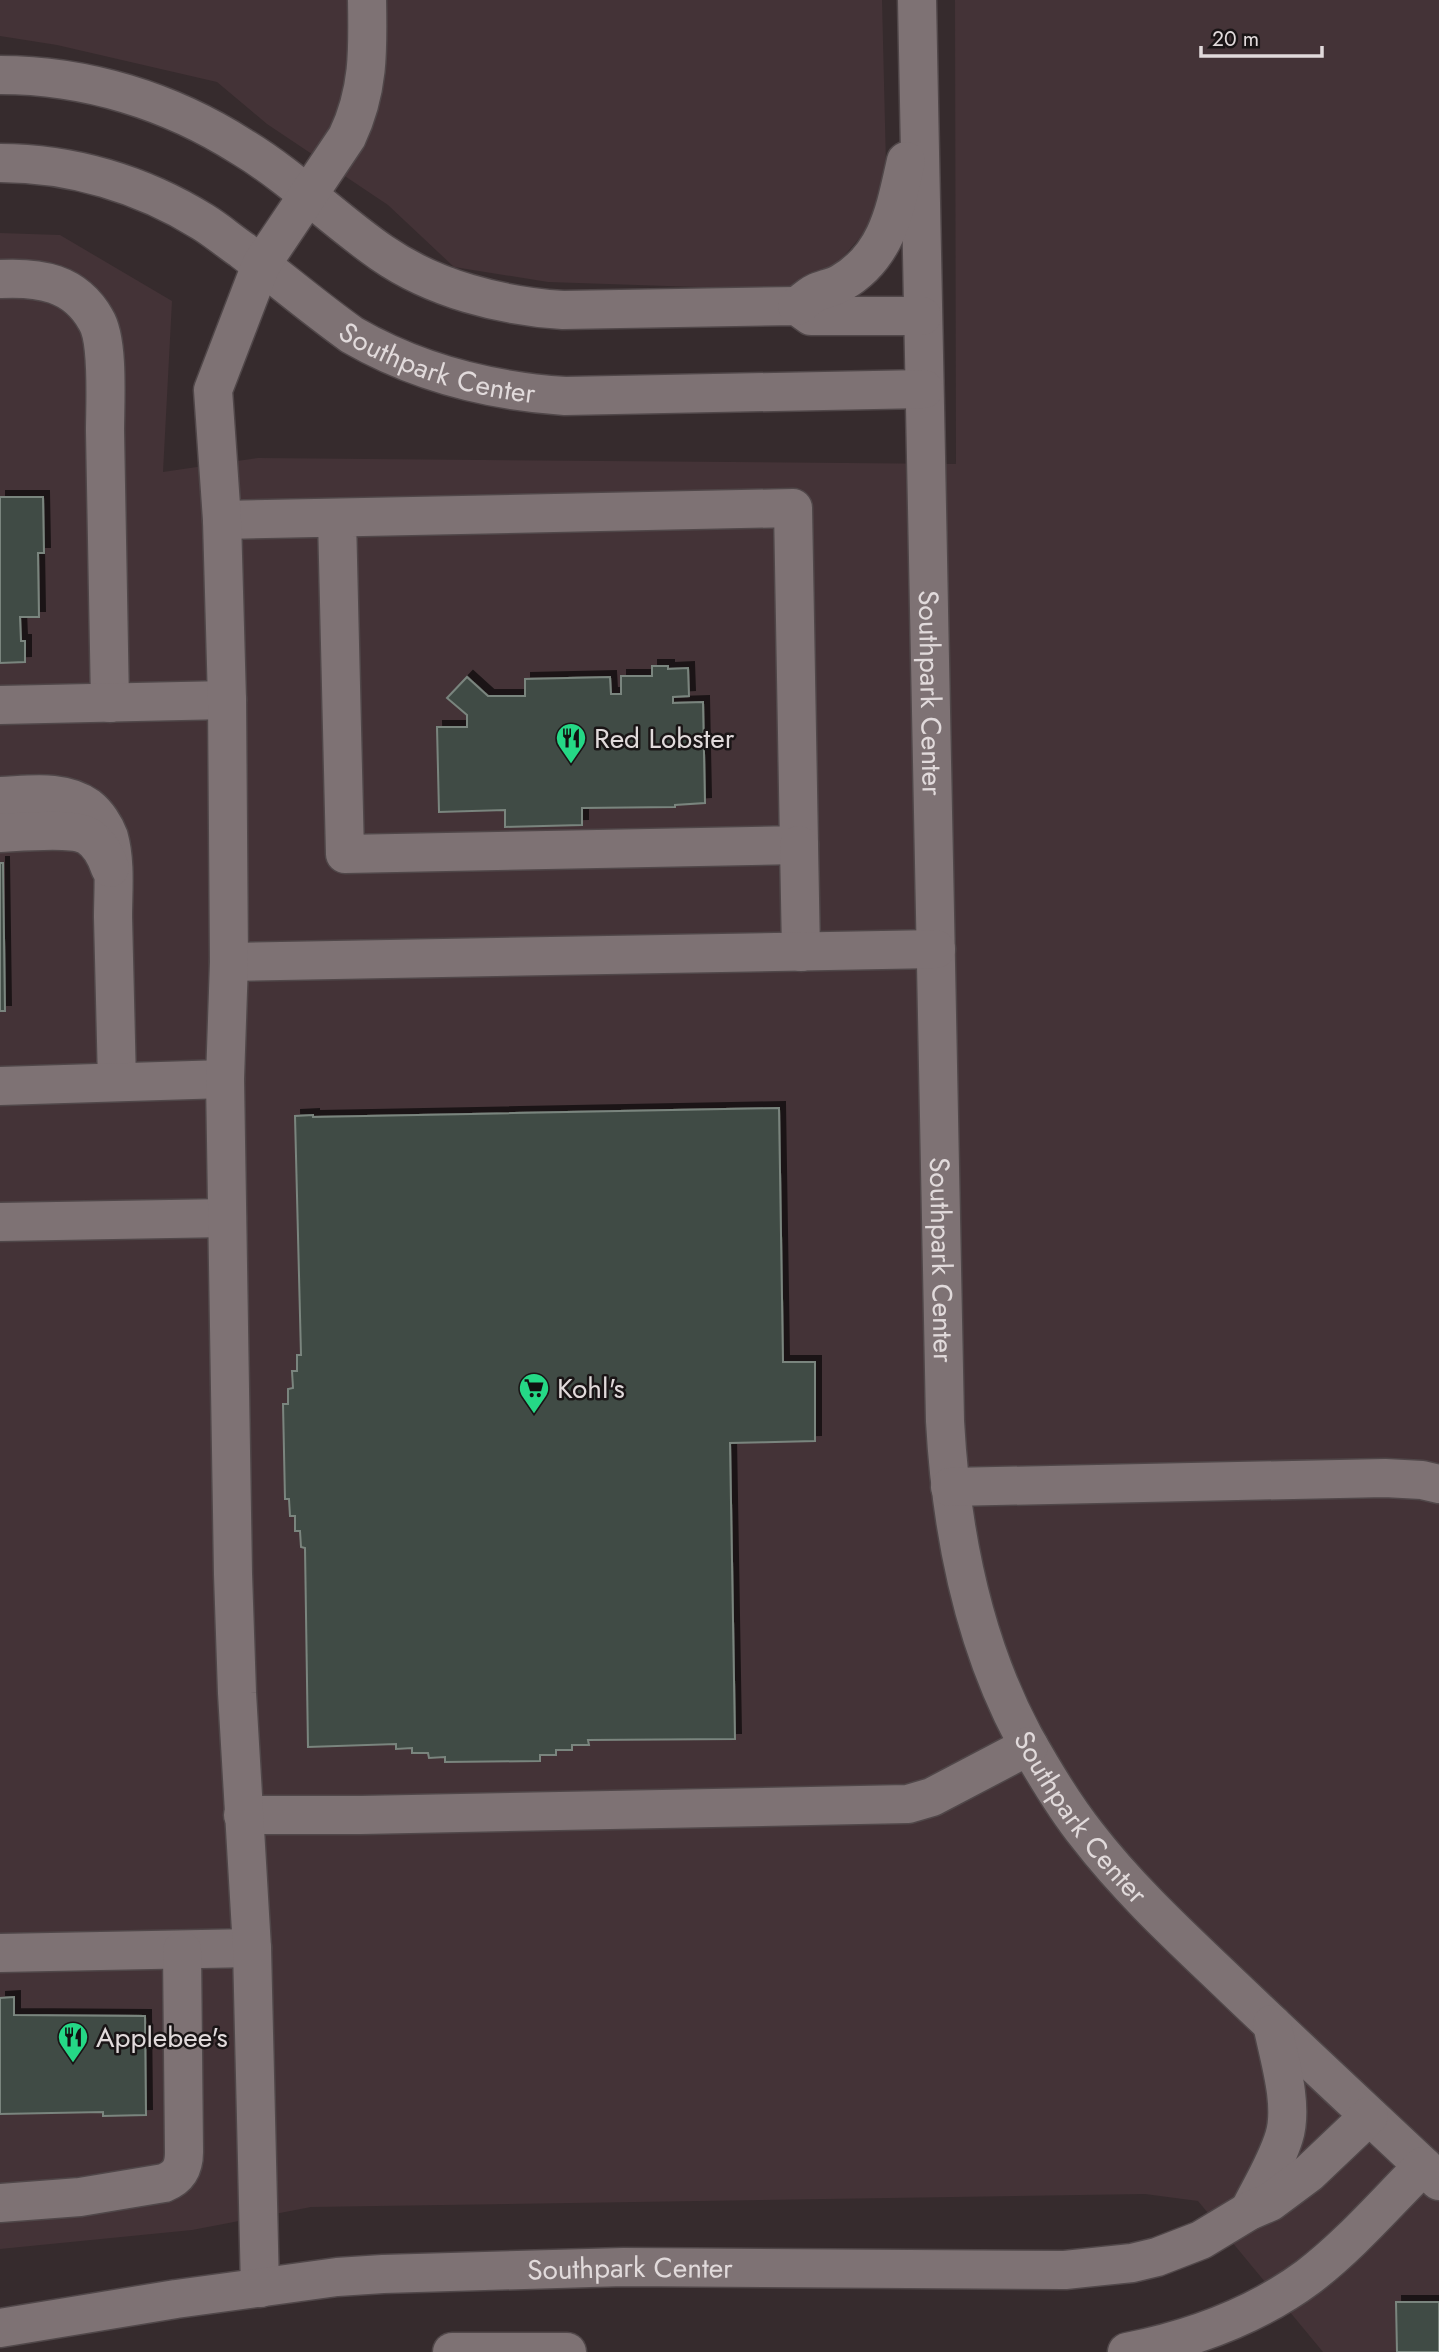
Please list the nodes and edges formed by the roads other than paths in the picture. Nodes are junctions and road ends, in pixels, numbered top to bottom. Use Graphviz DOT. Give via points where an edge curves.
graph roads {
  1 [pos="367,0"];
  2 [pos="917,0"];
  3 [pos="0,75"];
  4 [pos="919,110"];
  5 [pos="0,163"];
  6 [pos="308,196"];
  7 [pos="261,265"];
  8 [pos="0,279"];
  9 [pos="797,306"];
  10 [pos="922,316"];
  11 [pos="924,389"];
  12 [pos="338,518"];
  13 [pos="222,520"];
  14 [pos="227,700"];
  15 [pos="110,703"];
  16 [pos="0,705"];
  17 [pos="0,796"];
  18 [pos="0,832"];
  19 [pos="799,845"];
  20 [pos="112,880"];
  21 [pos="936,949"];
  22 [pos="801,952"];
  23 [pos="229,962"];
  24 [pos="225,1079"];
  25 [pos="117,1082"];
  26 [pos="0,1086"];
  27 [pos="227,1218"];
  28 [pos="0,1222"];
  29 [pos="1439,1484"];
  30 [pos="950,1487"];
  31 [pos="1029,1746"];
  32 [pos="243,1815"];
  33 [pos="252,1948"];
  34 [pos="183,1950"];
  35 [pos="0,1953"];
  36 [pos="1272,2024"];
  37 [pos="1369,2116"];
  38 [pos="1431,2173"];
  39 [pos="0,2203"];
  40 [pos="1249,2211"];
  41 [pos="260,2288"];
  42 [pos="0,2328"];
  43 [pos="452,2352"];
  44 [pos="519,2352"];
  45 [pos="567,2352"];
  46 [pos="1127,2352"];
  1 -- 6 [label="street" via="367,62 361,103 347,137"];
  2 -- 4 [label="street, Southpark Center"];
  3 -- 6 [label="street, Southpark Center" via="75,81 168,108 245,148"];
  4 -- 9 [label="street, Southpark Center" via="888,231 876,251 853,275"];
  4 -- 10 [label="street, Southpark Center"];
  5 -- 7 [label="street, Southpark Center" via="79,171 140,190 205,223"];
  6 -- 7 [label="street"];
  6 -- 9 [label="street, Southpark Center" via="396,262 451,287 505,303 582,310"];
  7 -- 11 [label="street, Southpark Center" via="376,349 456,379 513,391 565,396"];
  7 -- 13 [label="street" via="213,390"];
  8 -- 15 [label="street" via="38,279 65,287 98,322 105,392"];
  9 -- 10 [label="street, Southpark Center" via="811,316"];
  10 -- 11 [label="street, Southpark Center"];
  11 -- 21 [label="street, Southpark Center"];
  12 -- 13 [label="street"];
  12 -- 19 [label="street" via="345,854"];
  12 -- 19 [label="street" via="793,508"];
  13 -- 14 [label="street"];
  14 -- 15 [label="street"];
  14 -- 23 [label="street"];
  15 -- 16 [label="street"];
  17 -- 20 [label="street" via="63,795 86,806 109,838"];
  18 -- 20 [label="street" via="82,833 104,854"];
  19 -- 22 [label="street"];
  20 -- 25 [label="street"];
  21 -- 22 [label="street"];
  21 -- 30 [label="street, Southpark Center" via="944,1399"];
  22 -- 23 [label="street"];
  23 -- 24 [label="street"];
  24 -- 25 [label="street"];
  24 -- 27 [label="street"];
  25 -- 26 [label="street"];
  27 -- 28 [label="street"];
  27 -- 32 [label="street" via="235,1653"];
  29 -- 30 [label="street" via="1385,1478"];
  30 -- 31 [label="street, Southpark Center" via="971,1603 1002,1690"];
  31 -- 32 [label="street" via="932,1797 908,1804"];
  31 -- 36 [label="street, Southpark Center" via="1096,1846"];
  32 -- 33 [label="street"];
  33 -- 34 [label="street"];
  33 -- 41 [label="street"];
  34 -- 35 [label="street"];
  34 -- 39 [label="street" via="183,2169 164,2183 80,2197"];
  36 -- 37 [label="street, Southpark Center"];
  36 -- 40 [label="street" via="1287,2121 1278,2154"];
  37 -- 38 [label="street, Southpark Center"];
  37 -- 40 [label="street, Southpark Center" via="1309,2173 1270,2202"];
  38 -- 46 [label="street, Southpark Center" via="1308,2276 1264,2305 1212,2329"];
  40 -- 41 [label="street, Southpark Center" via="1201,2240 1157,2257 1087,2268 624,2267 383,2274"];
  41 -- 42 [label="street, Southpark Center"];
  43 -- 44 [label="street"];
  44 -- 45 [label="street"];
}
